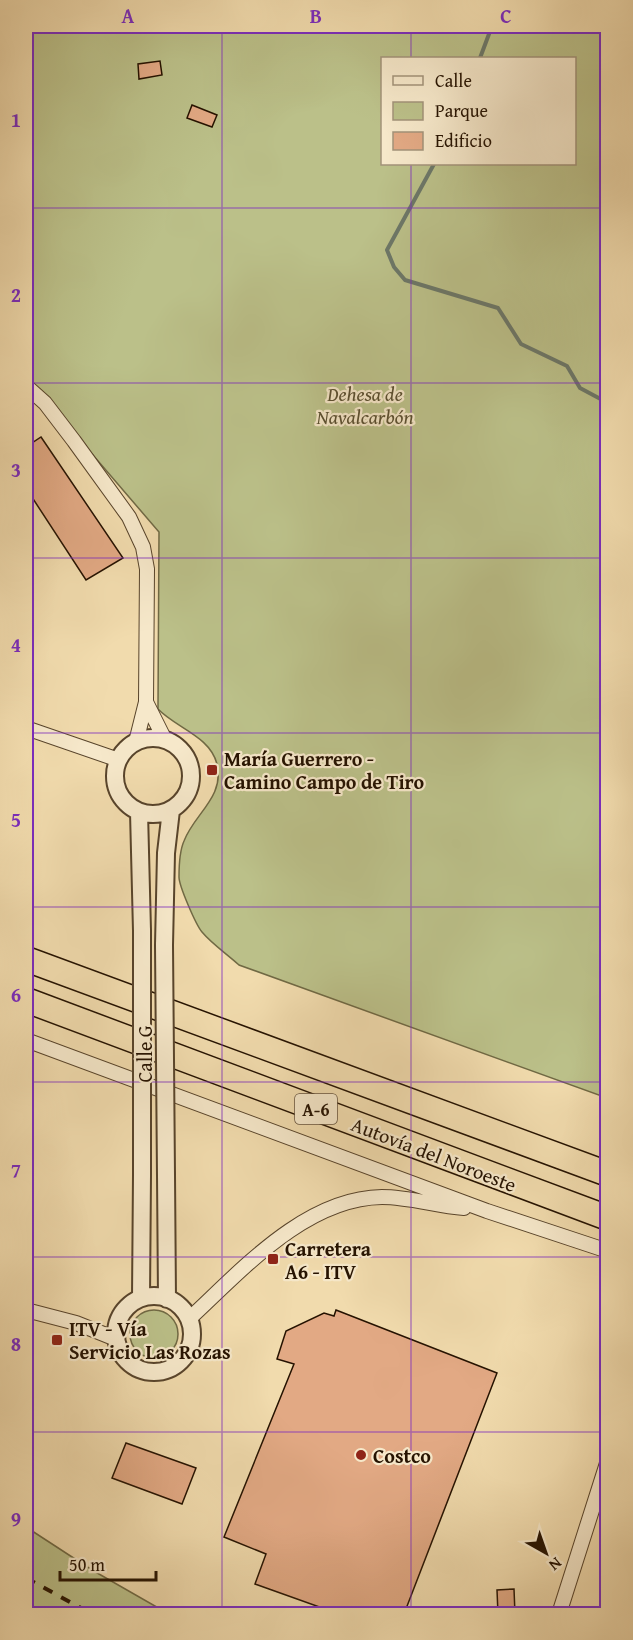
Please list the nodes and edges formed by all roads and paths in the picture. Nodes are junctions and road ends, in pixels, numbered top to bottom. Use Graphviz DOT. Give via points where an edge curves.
graph roads {
  1 [pos="26,386"];
  2 [pos="146,702"];
  3 [pos="26,728"];
  4 [pos="165,740"];
  5 [pos="136,742"];
  6 [pos="118,760"];
  7 [pos="171,810"];
  8 [pos="139,812"];
  9 [pos="26,952"];
  10 [pos="26,959"];
  11 [pos="26,1000"];
  12 [pos="221,1031"];
  13 [pos="26,1040"];
  14 [pos="608,1174"];
  15 [pos="487,1211"];
  16 [pos="608,1218"];
  17 [pos="608,1251"];
  18 [pos="141,1299"];
  19 [pos="167,1299"];
  20 [pos="26,1310"];
  21 [pos="189,1319"];
  22 [pos="116,1339"];
  23 [pos="608,1460"];
  24 [pos="559,1614"];
  1 -- 2 [label="street" via="51,410 129,517 140,539 147,569"];
  2 -- 4 [label="street"];
  2 -- 5 [label="street"];
  3 -- 6 [label="street"];
  4 -- 5 [label="street"];
  4 -- 7 [label="street" via="182,751 191,770 188,793"];
  5 -- 6 [label="street"];
  6 -- 8 [label="street" via="117,789 127,805"];
  7 -- 8 [label="street" via="156,814"];
  7 -- 19 [label="street, Calle G, bridge" via="164,930"];
  8 -- 18 [label="street, Calle G, bridge"];
  9 -- 12 [label="highway" via="202,1017"];
  10 -- 12 [label="highway, Autovía del Noroeste / A-6"];
  11 -- 16 [label="highway, Autovía del Noroeste / A-6"];
  12 -- 14 [label="highway, Autovía del Noroeste / A-6"];
  13 -- 15 [label="street"];
  15 -- 17 [label="street"];
  15 -- 21 [label="street" via="418,1199 381,1197 352,1202 313,1217 277,1242"];
  18 -- 19 [label="street"];
  18 -- 22 [label="street" via="124,1310"];
  19 -- 21 [label="street"];
  20 -- 22 [label="street"];
  21 -- 22 [label="street" via="192,1329 188,1351 182,1360 163,1371 141,1370 129,1364"];
  23 -- 24 [label="street"];
}
